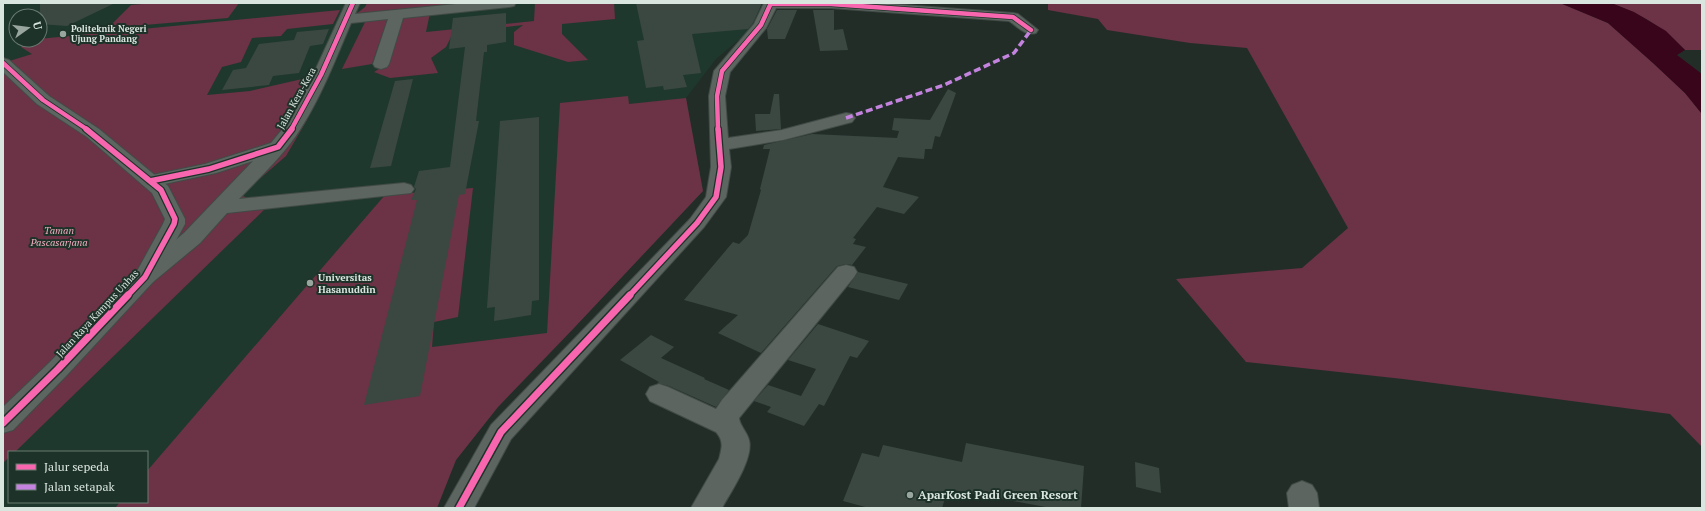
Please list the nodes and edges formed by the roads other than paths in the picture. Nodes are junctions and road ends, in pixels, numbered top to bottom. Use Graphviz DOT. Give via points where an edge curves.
graph roads {
  1 [pos="509,3"];
  2 [pos="1007,3"];
  3 [pos="778,4"];
  4 [pos="350,11"];
  5 [pos="396,14"];
  6 [pos="1013,17"];
  7 [pos="1031,30"];
  8 [pos="3,63"];
  9 [pos="381,64"];
  10 [pos="846,118"];
  11 [pos="735,142"];
  12 [pos="278,147"];
  13 [pos="150,181"];
  14 [pos="404,189"];
  15 [pos="221,207"];
  16 [pos="846,272"];
  17 [pos="145,277"];
  18 [pos="659,394"];
  19 [pos="3,423"];
  20 [pos="726,425"];
  21 [pos="459,508"];
  22 [pos="706,508"];
  1 -- 5 [label="street"];
  2 -- 6 [label="street"];
  3 -- 6 [label="street" via="831,4"];
  3 -- 11 [label="street" via="722,71 717,96"];
  4 -- 5 [label="street"];
  4 -- 12 [label="street, Jalan Kera-Kera" via="321,75 293,127"];
  5 -- 9 [label="street"];
  6 -- 7 [label="street"];
  8 -- 13 [label="street, Jalan Raya Kampus Unhas" via="43,100 92,132"];
  10 -- 11 [label="street" via="783,135"];
  11 -- 21 [label="street" via="721,167 716,197 675,248 501,432"];
  12 -- 13 [label="street" via="209,169"];
  12 -- 15 [label="street, Jalan Kera-Kera"];
  13 -- 17 [label="street, Jalan Raya Kampus Unhas" via="161,190 175,219"];
  14 -- 15 [label="street"];
  15 -- 17 [label="street, Jalan Kera-Kera" via="192,238"];
  16 -- 20 [label="street" via="731,407 725,418"];
  17 -- 19 [label="street, Jalan Raya Kampus Unhas"];
  18 -- 20 [label="street"];
  20 -- 22 [label="street" via="733,433 736,443 731,463 721,485"];
}
